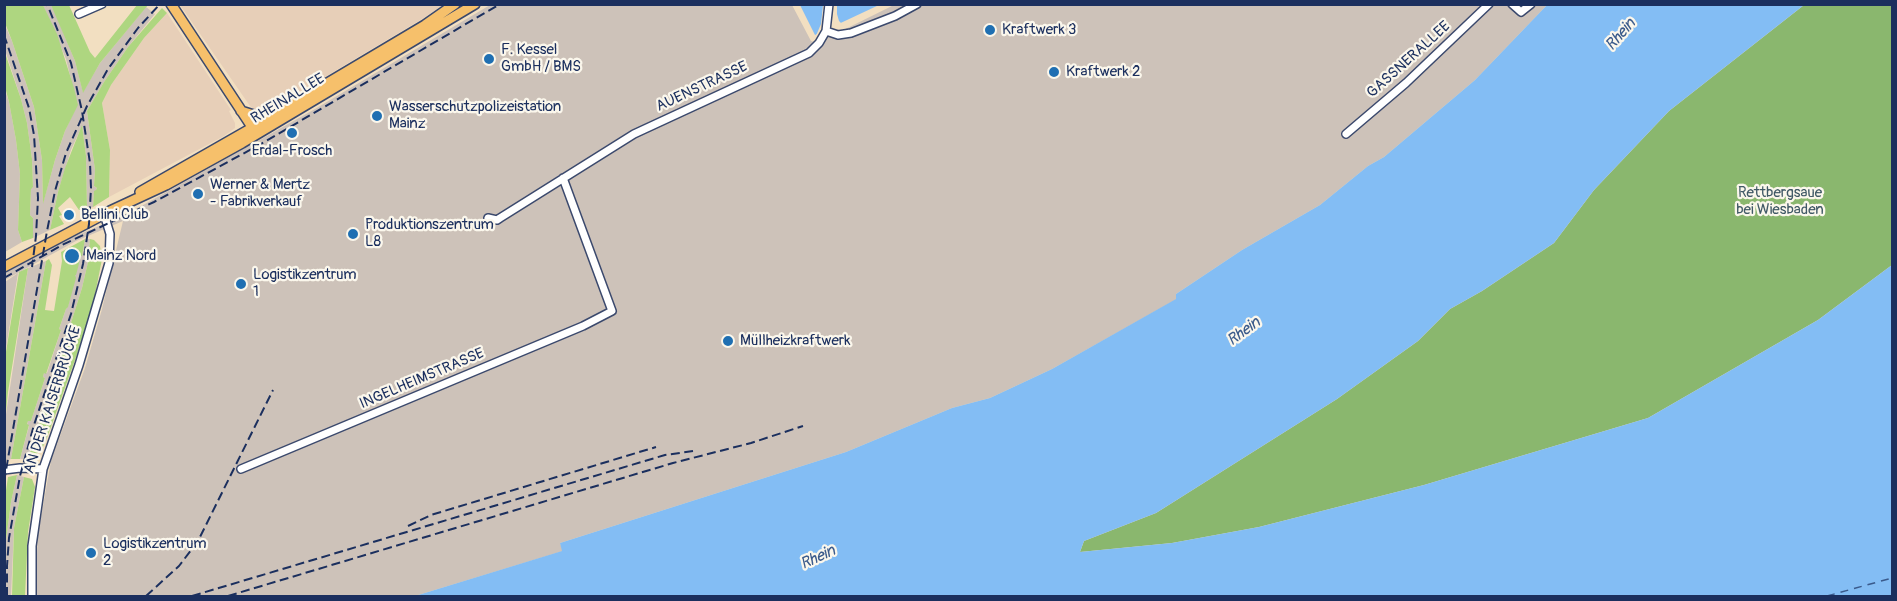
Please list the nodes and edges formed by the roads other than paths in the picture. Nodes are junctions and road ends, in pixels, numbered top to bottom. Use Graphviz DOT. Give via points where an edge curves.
graph roads {
  1 [pos="102,4"];
  2 [pos="171,4"];
  3 [pos="455,4"];
  4 [pos="476,4"];
  5 [pos="829,4"];
  6 [pos="917,4"];
  7 [pos="1489,4"];
  8 [pos="1512,4"];
  9 [pos="1531,4"];
  10 [pos="79,14"];
  11 [pos="826,31"];
  12 [pos="241,111"];
  13 [pos="270,117"];
  14 [pos="255,131"];
  15 [pos="1346,134"];
  16 [pos="563,178"];
  17 [pos="107,213"];
  18 [pos="488,218"];
  19 [pos="4,267"];
  20 [pos="42,469"];
  21 [pos="241,469"];
  22 [pos="4,470"];
  23 [pos="32,597"];
  1 -- 10 [label="street"];
  2 -- 12 [label="main road"];
  3 -- 13 [label="main road, RHEINALLEE"];
  4 -- 14 [label="main road, RHEINALLEE"];
  5 -- 11 [label="street"];
  6 -- 11 [label="street" via="844,34"];
  7 -- 15 [label="street, GASSNERALLEE"];
  8 -- 9 [label="street" via="1521,12"];
  11 -- 16 [label="street, AUENSTRASSE" via="819,44 804,55 634,134"];
  12 -- 13 [label="main road"];
  12 -- 14 [label="main road"];
  13 -- 14 [label="main road, RHEINALLEE"];
  14 -- 17 [label="main road, RHEINALLEE" via="159,189"];
  16 -- 18 [label="street, AUENSTRASSE" via="497,220"];
  16 -- 21 [label="street, INGELHEIMSTRASSE" via="612,311"];
  17 -- 19 [label="main road, RHEINALLEE"];
  17 -- 20 [label="street, AN DER KAISERBRÜCKE" via="109,263 82,356"];
  20 -- 22 [label="street"];
  20 -- 23 [label="street, AN DER KAISERBRÜCKE" via="32,546"];
}
